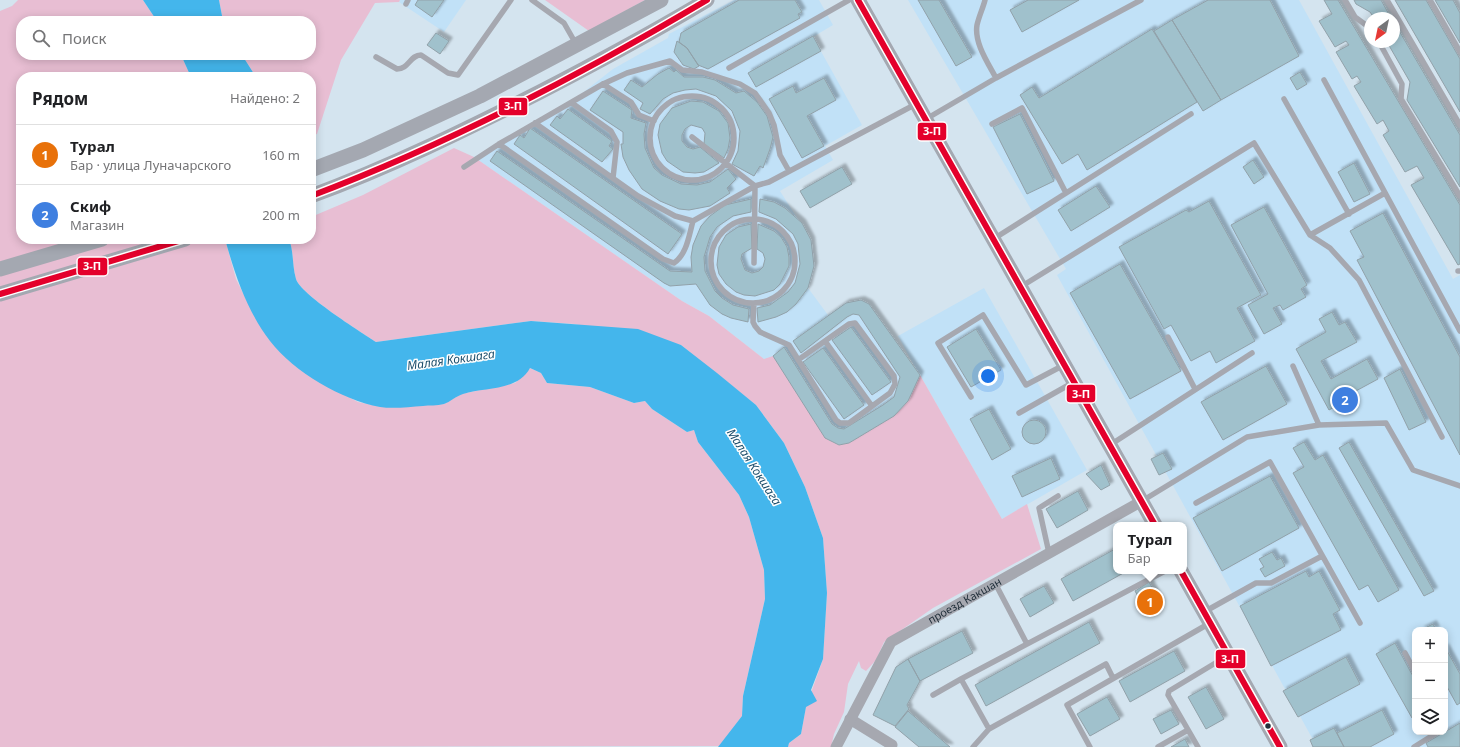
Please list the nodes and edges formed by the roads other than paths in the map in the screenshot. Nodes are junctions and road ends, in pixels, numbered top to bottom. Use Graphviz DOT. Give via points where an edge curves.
graph roads {
  1 [pos="511,0"];
  2 [pos="532,0"];
  3 [pos="660,0"];
  4 [pos="707,0"];
  5 [pos="850,0"];
  6 [pos="858,0"];
  7 [pos="985,0"];
  8 [pos="1141,0"];
  9 [pos="1345,0"];
  10 [pos="1387,0"];
  11 [pos="1430,0"];
  12 [pos="1364,24"];
  13 [pos="578,46"];
  14 [pos="1382,48"];
  15 [pos="1460,52"];
  16 [pos="376,57"];
  17 [pos="729,68"];
  18 [pos="996,78"];
  19 [pos="1324,80"];
  20 [pos="603,84"];
  21 [pos="1284,100"];
  22 [pos="572,103"];
  23 [pos="916,104"];
  24 [pos="1191,114"];
  25 [pos="924,120"];
  26 [pos="654,121"];
  27 [pos="536,123"];
  28 [pos="992,124"];
  29 [pos="1460,125"];
  30 [pos="692,137"];
  31 [pos="499,144"];
  32 [pos="726,164"];
  33 [pos="464,167"];
  34 [pos="316,168"];
  35 [pos="789,171"];
  36 [pos="613,178"];
  37 [pos="755,186"];
  38 [pos="1066,193"];
  39 [pos="1386,193"];
  40 [pos="316,194"];
  41 [pos="1460,196"];
  42 [pos="1349,214"];
  43 [pos="754,219"];
  44 [pos="693,221"];
  45 [pos="1310,235"];
  46 [pos="993,240"];
  47 [pos="85,244"];
  48 [pos="168,244"];
  49 [pos="754,263"];
  50 [pos="0,269"];
  51 [pos="1020,287"];
  52 [pos="0,294"];
  53 [pos="754,303"];
  54 [pos="1460,331"];
  55 [pos="1168,337"];
  56 [pos="825,341"];
  57 [pos="1252,353"];
  58 [pos="798,360"];
  59 [pos="1064,365"];
  60 [pos="1293,366"];
  61 [pos="1074,382"];
  62 [pos="1196,389"];
  63 [pos="971,397"];
  64 [pos="872,406"];
  65 [pos="1019,413"];
  66 [pos="1320,425"];
  67 [pos="1442,437"];
  68 [pos="1110,445"];
  69 [pos="1460,486"];
  70 [pos="1058,496"];
  71 [pos="1142,501"];
  72 [pos="1196,503"];
  73 [pos="1153,522"];
  74 [pos="1049,553"];
  75 [pos="1322,556"];
  76 [pos="1159,574"];
  77 [pos="1183,574"];
  78 [pos="995,583"];
  79 [pos="1207,618"];
  80 [pos="1360,623"];
  81 [pos="1027,644"];
  82 [pos="1405,653"];
  83 [pos="1228,655"];
  84 [pos="1412,666"];
  85 [pos="1113,678"];
  86 [pos="961,679"];
  87 [pos="933,695"];
  88 [pos="850,719"];
  89 [pos="989,729"];
  90 [pos="1188,730"];
  91 [pos="1433,735"];
  92 [pos="893,746"];
  93 [pos="1278,746"];
  94 [pos="836,747"];
  95 [pos="973,747"];
  96 [pos="1090,747"];
  97 [pos="1158,747"];
  98 [pos="1198,747"];
  99 [pos="1414,747"];
  1 -- 16 [label="lane" via="458,75 451,75 421,55 415,56 401,69 392,68"];
  2 -- 13 [label="lane" via="564,23"];
  3 -- 13 [label="main road"];
  4 -- 40 [label="main road" via="668,24 459,133"];
  5 -- 17 [label="lane"];
  6 -- 23 [label="main road"];
  7 -- 18 [label="lane" via="977,26 978,38"];
  8 -- 18 [label="lane"];
  9 -- 12 [label="lane" via="1355,17"];
  10 -- 29 [label="lane"];
  11 -- 15 [label="lane"];
  13 -- 34 [label="main road" via="377,144"];
  14 -- 41 [label="lane" via="1402,84 1401,98"];
  18 -- 25 [label="lane"];
  19 -- 39 [label="lane"];
  20 -- 22 [label="lane"];
  20 -- 26 [label="lane" via="631,102 639,115"];
  20 -- 35 [label="lane" via="626,73 670,61 682,70 702,72 740,84 755,93 769,113 780,155"];
  21 -- 42 [label="lane"];
  22 -- 27 [label="lane"];
  22 -- 36 [label="lane" via="616,137"];
  23 -- 25 [label="main road"];
  23 -- 35 [label="lane"];
  24 -- 38 [label="lane"];
  25 -- 46 [label="main road"];
  26 -- 32 [label="lane" via="650,141 653,154 669,173 681,178 699,179 717,172"];
  26 -- 32 [label="lane" via="663,107 674,100 692,96 710,99 721,106 734,128 735,140"];
  27 -- 31 [label="lane"];
  27 -- 36 [label="lane"];
  28 -- 38 [label="lane" via="1022,108"];
  30 -- 32 [label="lane"];
  31 -- 33 [label="lane"];
  31 -- 44 [label="lane" via="669,262 674,263 681,256"];
  32 -- 37 [label="lane"];
  35 -- 37 [label="lane"];
  36 -- 44 [label="lane" via="660,209"];
  37 -- 43 [label="lane"];
  37 -- 44 [label="lane"];
  38 -- 46 [label="lane"];
  39 -- 42 [label="lane"];
  39 -- 54 [label="lane"];
  42 -- 45 [label="lane"];
  43 -- 49 [label="lane"];
  43 -- 53 [label="lane" via="771,222 781,229 794,250 795,263 793,275 787,286 766,301"];
  43 -- 53 [label="lane" via="734,223 724,230 716,240 711,264 720,287 730,296"];
  45 -- 51 [label="lane" via="1254,143"];
  45 -- 67 [label="lane" via="1330,248 1359,280"];
  46 -- 51 [label="main road"];
  47 -- 50 [label="main road"];
  48 -- 52 [label="main road"];
  51 -- 59 [label="main road"];
  53 -- 58 [label="lane" via="755,326 760,332 789,345"];
  55 -- 62 [label="lane"];
  56 -- 58 [label="lane"];
  56 -- 64 [label="lane"];
  56 -- 64 [label="lane" via="852,322 858,325 896,379 893,389"];
  57 -- 62 [label="lane"];
  58 -- 64 [label="lane" via="840,423 848,423"];
  59 -- 61 [label="main road"];
  59 -- 63 [label="lane" via="1026,385 983,315 938,343"];
  60 -- 66 [label="lane"];
  61 -- 65 [label="lane"];
  61 -- 68 [label="main road"];
  62 -- 68 [label="lane"];
  66 -- 69 [label="lane" via="1386,423 1413,470"];
  66 -- 71 [label="lane" via="1247,437"];
  68 -- 71 [label="main road"];
  70 -- 74 [label="lane" via="1038,508"];
  71 -- 73 [label="main road"];
  71 -- 74 [label="street, проезд Какшан"];
  72 -- 75 [label="lane" via="1270,462"];
  74 -- 78 [label="street, проезд Какшан"];
  75 -- 79 [label="lane" via="1271,583 1256,583"];
  75 -- 80 [label="lane"];
  76 -- 81 [label="lane"];
  77 -- 79 [label="main road"];
  78 -- 81 [label="lane"];
  78 -- 88 [label="street, проезд Какшан" via="891,642"];
  79 -- 83 [label="main road"];
  79 -- 85 [label="lane"];
  81 -- 86 [label="lane"];
  82 -- 84 [label="lane"];
  83 -- 90 [label="lane" via="1169,691 1168,694"];
  83 -- 93 [label="main road"];
  85 -- 89 [label="lane" via="1106,664"];
  85 -- 96 [label="lane" via="1067,705"];
  86 -- 87 [label="lane"];
  86 -- 89 [label="lane"];
  88 -- 92 [label="street"];
  88 -- 94 [label="street, проезд Какшан"];
  89 -- 95 [label="lane"];
  90 -- 97 [label="lane"];
  90 -- 98 [label="lane"];
  91 -- 99 [label="lane"];
}
